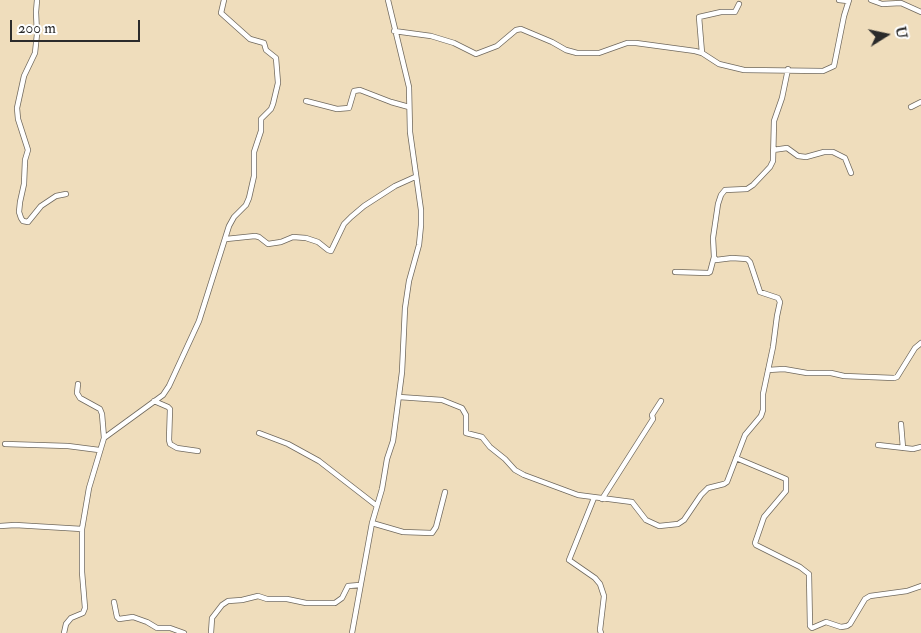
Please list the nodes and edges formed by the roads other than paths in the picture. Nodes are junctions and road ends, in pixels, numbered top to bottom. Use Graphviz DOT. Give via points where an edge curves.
graph roads {
  1 [pos="37,0"];
  2 [pos="224,0"];
  3 [pos="388,0"];
  4 [pos="839,0"];
  5 [pos="849,0"];
  6 [pos="871,0"];
  7 [pos="739,4"];
  8 [pos="921,12"];
  9 [pos="394,31"];
  10 [pos="702,53"];
  11 [pos="788,69"];
  12 [pos="306,101"];
  13 [pos="921,102"];
  14 [pos="409,107"];
  15 [pos="911,107"];
  16 [pos="773,150"];
  17 [pos="851,172"];
  18 [pos="415,177"];
  19 [pos="66,194"];
  20 [pos="226,239"];
  21 [pos="714,257"];
  22 [pos="675,272"];
  23 [pos="921,343"];
  24 [pos="768,370"];
  25 [pos="78,384"];
  26 [pos="399,397"];
  27 [pos="154,401"];
  28 [pos="660,401"];
  29 [pos="901,424"];
  30 [pos="259,433"];
  31 [pos="104,438"];
  32 [pos="6,444"];
  33 [pos="878,446"];
  34 [pos="921,447"];
  35 [pos="903,448"];
  36 [pos="99,450"];
  37 [pos="198,451"];
  38 [pos="736,458"];
  39 [pos="445,492"];
  40 [pos="594,498"];
  41 [pos="602,499"];
  42 [pos="377,506"];
  43 [pos="372,523"];
  44 [pos="0,526"];
  45 [pos="82,529"];
  46 [pos="360,586"];
  47 [pos="921,586"];
  48 [pos="114,602"];
  49 [pos="64,633"];
  50 [pos="184,633"];
  51 [pos="210,633"];
  52 [pos="352,633"];
  53 [pos="601,633"];
  1 -- 19 [label="street" via="35,53 24,76 17,108 28,150 20,202 21,218 28,222 41,206 56,196"];
  2 -- 20 [label="street" via="222,13 250,39 264,43 269,54 276,58 278,78 271,109 261,119 249,198 234,217"];
  3 -- 9 [label="street"];
  4 -- 5 [label="street"];
  5 -- 11 [label="street" via="834,66 823,71"];
  6 -- 8 [label="street" via="882,4 901,3"];
  7 -- 10 [label="street" via="735,12 699,17"];
  9 -- 10 [label="street" via="431,36 476,54 496,46 521,29 577,53 599,53 631,42"];
  9 -- 14 [label="street" via="408,75"];
  10 -- 11 [label="street" via="715,63 744,70"];
  11 -- 16 [label="street" via="774,121"];
  12 -- 14 [label="street" via="337,109 349,108 354,91 360,90"];
  13 -- 15 [label="street"];
  14 -- 18 [label="street"];
  16 -- 17 [label="street" via="787,148 798,156 806,157 833,152 845,158"];
  16 -- 21 [label="street" via="770,168 753,185 747,189 725,190 721,194 712,238"];
  18 -- 20 [label="street" via="387,190 351,217 331,251 306,238 292,237 268,244 254,236"];
  18 -- 26 [label="street" via="421,225 404,308"];
  20 -- 27 [label="street" via="198,322 169,386"];
  21 -- 22 [label="street" via="708,273"];
  21 -- 24 [label="street" via="716,260 747,259 760,292 778,298 780,302"];
  23 -- 24 [label="street" via="894,378"];
  24 -- 38 [label="street" via="761,416 745,435"];
  25 -- 31 [label="street" via="80,398 100,409"];
  26 -- 40 [label="street" via="442,400 457,405 465,410 466,433 482,438 515,470"];
  26 -- 42 [label="street" via="393,441"];
  27 -- 31 [label="street"];
  27 -- 37 [label="street" via="170,409 170,444"];
  28 -- 41 [label="street" via="653,419"];
  29 -- 35 [label="street"];
  30 -- 42 [label="street" via="319,461"];
  31 -- 36 [label="street"];
  32 -- 36 [label="street"];
  33 -- 35 [label="street"];
  34 -- 35 [label="street"];
  36 -- 45 [label="street" via="88,488"];
  38 -- 41 [label="street" via="726,482 708,488 678,524 652,524 632,502"];
  38 -- 47 [label="street" via="786,479 786,491 764,518 755,543 809,574 812,628 826,622 847,626 870,596"];
  39 -- 43 [label="street" via="432,532 403,532"];
  40 -- 41 [label="street"];
  40 -- 53 [label="street" via="569,560 600,584 604,596"];
  42 -- 43 [label="street"];
  43 -- 46 [label="street"];
  44 -- 45 [label="street"];
  45 -- 49 [label="street" via="85,608 83,613 71,618"];
  46 -- 51 [label="street" via="348,586 342,598 335,603 258,596 228,601 212,618"];
  46 -- 52 [label="street"];
  48 -- 50 [label="street" via="119,619 133,618 157,628"];
}
